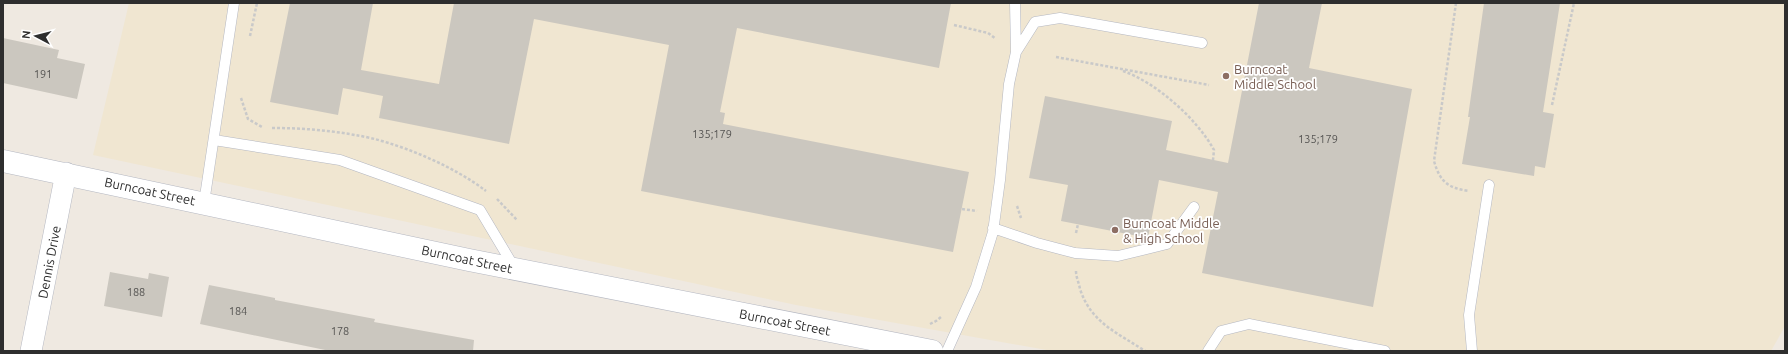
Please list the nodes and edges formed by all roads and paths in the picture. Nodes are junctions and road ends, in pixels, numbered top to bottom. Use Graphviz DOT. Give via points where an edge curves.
graph roads {
  1 [pos="234,3"];
  2 [pos="257,3"];
  3 [pos="1015,3"];
  4 [pos="1456,3"];
  5 [pos="1574,3"];
  6 [pos="954,25"];
  7 [pos="249,41"];
  8 [pos="1202,44"];
  9 [pos="998,45"];
  10 [pos="1016,52"];
  11 [pos="1056,57"];
  12 [pos="1115,68"];
  13 [pos="1209,85"];
  14 [pos="240,95"];
  15 [pos="1552,105"];
  16 [pos="264,128"];
  17 [pos="271,128"];
  18 [pos="214,140"];
  19 [pos="3,160"];
  20 [pos="1213,160"];
  21 [pos="66,173"];
  22 [pos="1488,190"];
  23 [pos="1017,199"];
  24 [pos="204,203"];
  25 [pos="1194,207"];
  26 [pos="962,209"];
  27 [pos="979,217"];
  28 [pos="517,220"];
  29 [pos="1022,220"];
  30 [pos="993,228"];
  31 [pos="1076,265"];
  32 [pos="515,269"];
  33 [pos="944,313"];
  34 [pos="926,326"];
  35 [pos="31,351"];
  36 [pos="932,351"];
  37 [pos="946,351"];
  38 [pos="1146,351"];
  39 [pos="1208,351"];
  40 [pos="1386,351"];
  41 [pos="1472,351"];
  1 -- 18 [label="lane"];
  2 -- 7 [label="path"];
  3 -- 10 [label="lane"];
  4 -- 22 [label="path" via="1434,161 1438,174 1446,184 1457,189"];
  5 -- 15 [label="path"];
  6 -- 9 [label="path" via="988,33"];
  8 -- 10 [label="lane" via="1060,18 1035,22"];
  10 -- 30 [label="lane" via="1008,84"];
  11 -- 12 [label="path"];
  12 -- 13 [label="path"];
  12 -- 20 [label="path" via="1137,76 1155,87 1177,106 1210,141 1214,150"];
  14 -- 16 [label="path" via="248,119"];
  17 -- 28 [label="path" via="306,128 356,135 417,154 475,182 498,200"];
  18 -- 24 [label="lane"];
  18 -- 32 [label="lane" via="340,160 480,210"];
  19 -- 21 [label="main road, Burncoat Street"];
  21 -- 24 [label="main road, Burncoat Street"];
  21 -- 35 [label="street, Dennis Drive"];
  22 -- 41 [label="lane" via="1469,315"];
  23 -- 29 [label="path"];
  24 -- 32 [label="main road, Burncoat Street"];
  25 -- 30 [label="lane" via="1167,244 1118,256 1075,253"];
  26 -- 27 [label="path" via="980,212"];
  30 -- 37 [label="lane" via="976,287"];
  31 -- 38 [label="path" via="1082,296 1093,314 1108,329"];
  32 -- 36 [label="main road, Burncoat Street"];
  33 -- 34 [label="path"];
  39 -- 40 [label="lane" via="1221,331 1249,324"];
}
